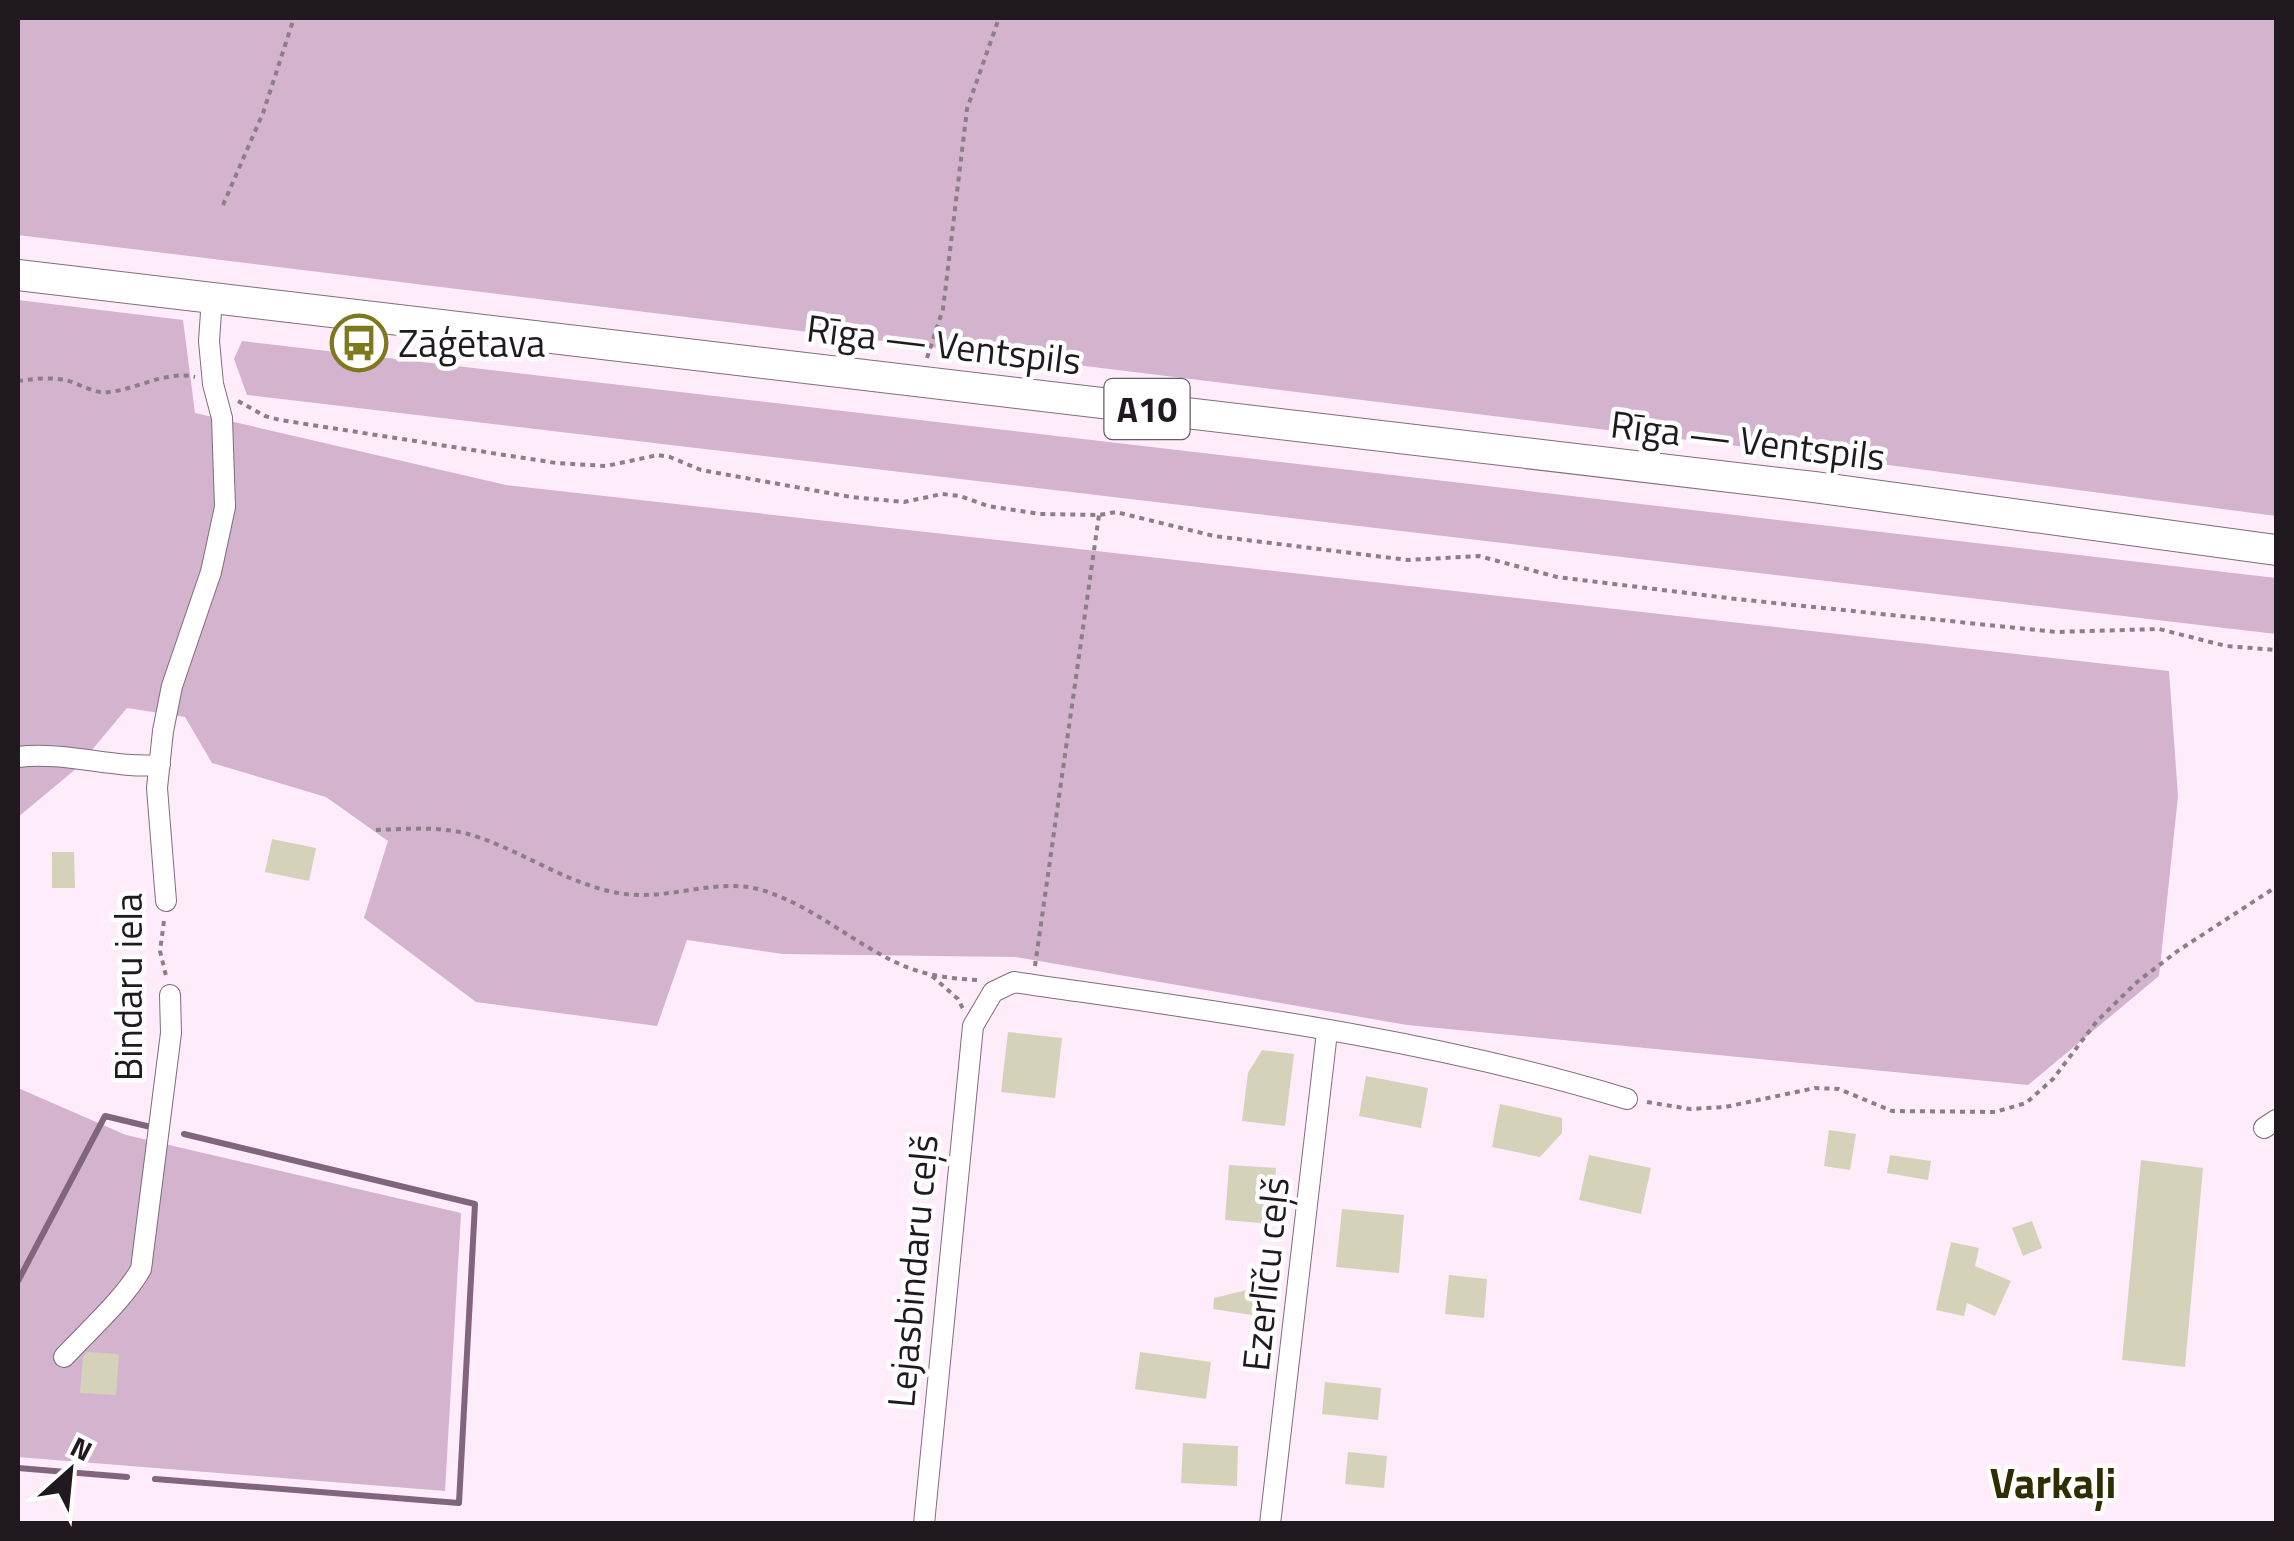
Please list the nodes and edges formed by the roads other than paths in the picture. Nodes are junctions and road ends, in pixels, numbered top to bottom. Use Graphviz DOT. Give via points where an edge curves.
graph roads {
  1 [pos="18,275"];
  2 [pos="212,298"];
  3 [pos="2276,550"];
  4 [pos="18,757"];
  5 [pos="160,765"];
  6 [pos="166,901"];
  7 [pos="170,994"];
  8 [pos="1327,1032"];
  9 [pos="1627,1099"];
  10 [pos="64,1357"];
  11 [pos="924,1524"];
  12 [pos="1270,1524"];
  1 -- 2 [label="highway, Rīga — Ventspils / A10"];
  2 -- 3 [label="highway, Rīga — Ventspils / A10" via="1794,485"];
  2 -- 5 [label="street, Bindaru iela" via="209,341 222,418 225,508 172,686"];
  4 -- 5 [label="street"];
  5 -- 6 [label="street, Bindaru iela"];
  7 -- 10 [label="street, Bindaru iela" via="142,1269"];
  8 -- 9 [label="street" via="1438,1050"];
  8 -- 11 [label="street, Lejasbindaru ceļš" via="1023,983 993,992 973,1026"];
  8 -- 12 [label="street, Ezerlīču ceļš"];
}
